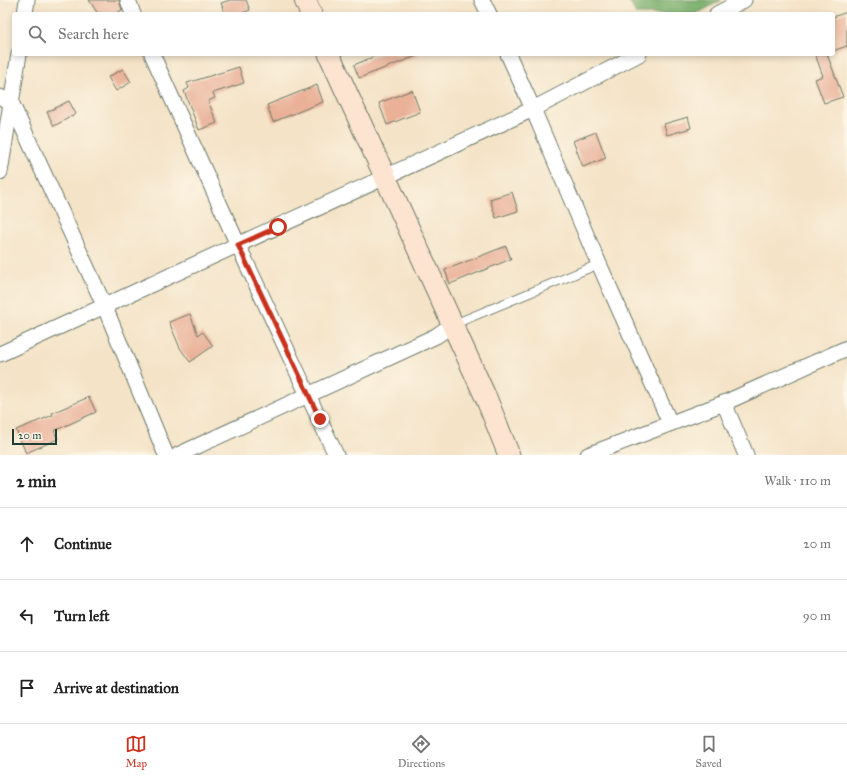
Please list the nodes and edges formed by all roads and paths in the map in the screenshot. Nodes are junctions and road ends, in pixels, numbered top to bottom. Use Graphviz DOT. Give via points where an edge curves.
graph roads {
  1 [pos="128,0"];
  2 [pos="305,0"];
  3 [pos="482,0"];
  4 [pos="744,0"];
  5 [pos="133,12"];
  6 [pos="310,12"];
  7 [pos="488,12"];
  8 [pos="721,12"];
  9 [pos="17,56"];
  10 [pos="153,56"];
  11 [pos="330,56"];
  12 [pos="509,56"];
  13 [pos="635,56"];
  14 [pos="6,100"];
  15 [pos="533,109"];
  16 [pos="0,172"];
  17 [pos="384,178"];
  18 [pos="238,245"];
  19 [pos="599,264"];
  20 [pos="104,305"];
  21 [pos="452,325"];
  22 [pos="847,348"];
  23 [pos="0,354"];
  24 [pos="309,395"];
  25 [pos="724,403"];
  26 [pos="670,424"];
  27 [pos="166,455"];
  28 [pos="178,455"];
  29 [pos="336,455"];
  30 [pos="510,455"];
  31 [pos="588,455"];
  32 [pos="746,455"];
  1 -- 5 [label="street"];
  2 -- 6 [label="street"];
  3 -- 7 [label="street"];
  4 -- 8 [label="street"];
  9 -- 14 [label="street"];
  10 -- 18 [label="street"];
  11 -- 17 [label="street"];
  12 -- 15 [label="street"];
  13 -- 15 [label="street"];
  14 -- 16 [label="street"];
  14 -- 20 [label="street"];
  15 -- 17 [label="street"];
  15 -- 19 [label="street"];
  17 -- 18 [label="street"];
  17 -- 21 [label="street"];
  18 -- 20 [label="street"];
  18 -- 24 [label="street"];
  19 -- 21 [label="lane"];
  19 -- 26 [label="street"];
  20 -- 23 [label="street"];
  20 -- 27 [label="street"];
  21 -- 24 [label="street" via="436,336"];
  21 -- 30 [label="street"];
  22 -- 25 [label="street"];
  24 -- 28 [label="street"];
  24 -- 29 [label="street"];
  25 -- 26 [label="street"];
  25 -- 32 [label="street"];
  26 -- 31 [label="street"];
}
